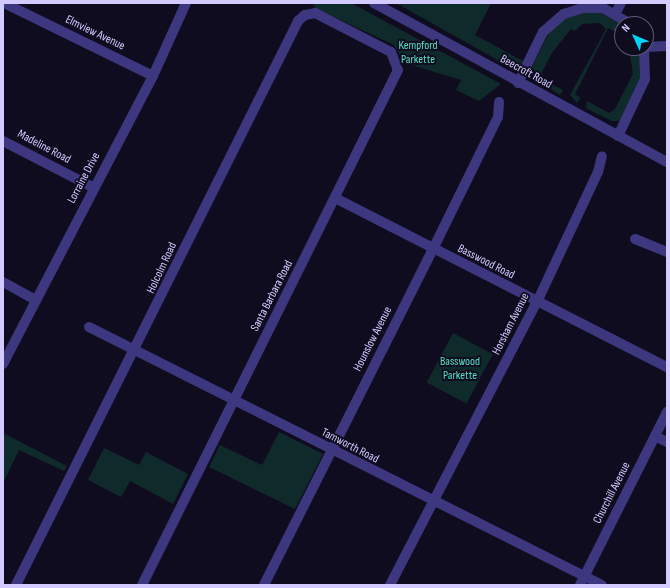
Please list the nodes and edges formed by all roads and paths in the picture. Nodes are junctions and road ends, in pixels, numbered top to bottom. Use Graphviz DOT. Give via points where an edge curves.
graph roads {
  1 [pos="4,3"];
  2 [pos="186,3"];
  3 [pos="374,3"];
  4 [pos="618,8"];
  5 [pos="624,16"];
  6 [pos="358,34"];
  7 [pos="667,46"];
  8 [pos="654,47"];
  9 [pos="645,56"];
  10 [pos="153,76"];
  11 [pos="518,83"];
  12 [pos="499,102"];
  13 [pos="618,136"];
  14 [pos="3,141"];
  15 [pos="602,156"];
  16 [pos="667,162"];
  17 [pos="94,188"];
  18 [pos="337,199"];
  19 [pos="635,239"];
  20 [pos="433,249"];
  21 [pos="667,252"];
  22 [pos="3,282"];
  23 [pos="36,300"];
  24 [pos="537,302"];
  25 [pos="89,327"];
  26 [pos="137,350"];
  27 [pos="3,364"];
  28 [pos="667,367"];
  29 [pos="234,400"];
  30 [pos="667,412"];
  31 [pos="655,436"];
  32 [pos="667,442"];
  33 [pos="331,451"];
  34 [pos="433,502"];
  35 [pos="582,581"];
  36 [pos="16,585"];
  37 [pos="142,585"];
  38 [pos="264,585"];
  39 [pos="390,585"];
  40 [pos="602,585"];
  1 -- 10 [label="street, Elmview Avenue"];
  2 -- 10 [label="street, Lorraine Drive"];
  3 -- 11 [label="street, Beecroft Road"];
  4 -- 5 [label="street"];
  4 -- 11 [label="street" via="587,7 558,18 541,36"];
  6 -- 18 [label="street, Santa Barbara Road" via="391,52 398,70"];
  6 -- 26 [label="street, Holcolm Road" via="315,13 298,22"];
  7 -- 8 [label="street"];
  9 -- 13 [label="street" via="645,79"];
  10 -- 17 [label="street, Lorraine Drive"];
  11 -- 13 [label="street, Beecroft Road"];
  12 -- 20 [label="street, Hounslow Avenue" via="498,117"];
  13 -- 16 [label="street, Beecroft Road"];
  14 -- 17 [label="street, Madeline Road"];
  15 -- 24 [label="street, Horsham Avenue" via="598,172"];
  17 -- 23 [label="street, Lorraine Drive"];
  18 -- 20 [label="street, Basswood Road"];
  18 -- 29 [label="street, Santa Barbara Road"];
  19 -- 21 [label="street"];
  20 -- 24 [label="street, Basswood Road"];
  20 -- 33 [label="street, Hounslow Avenue"];
  22 -- 23 [label="street"];
  23 -- 27 [label="street, Lorraine Drive"];
  24 -- 28 [label="street, Basswood Road"];
  24 -- 34 [label="street, Horsham Avenue"];
  25 -- 26 [label="street, Tamworth Road"];
  26 -- 29 [label="street, Tamworth Road"];
  26 -- 36 [label="street, Holcolm Road"];
  29 -- 33 [label="street, Tamworth Road"];
  29 -- 37 [label="street, Santa Barbara Road"];
  30 -- 31 [label="street, Churchill Avenue"];
  31 -- 32 [label="street"];
  31 -- 35 [label="street, Churchill Avenue"];
  33 -- 34 [label="street, Tamworth Road"];
  33 -- 38 [label="street, Hounslow Avenue"];
  34 -- 35 [label="street, Tamworth Road"];
  34 -- 39 [label="street, Horsham Avenue"];
  35 -- 40 [label="street, Tamworth Road"];
}
